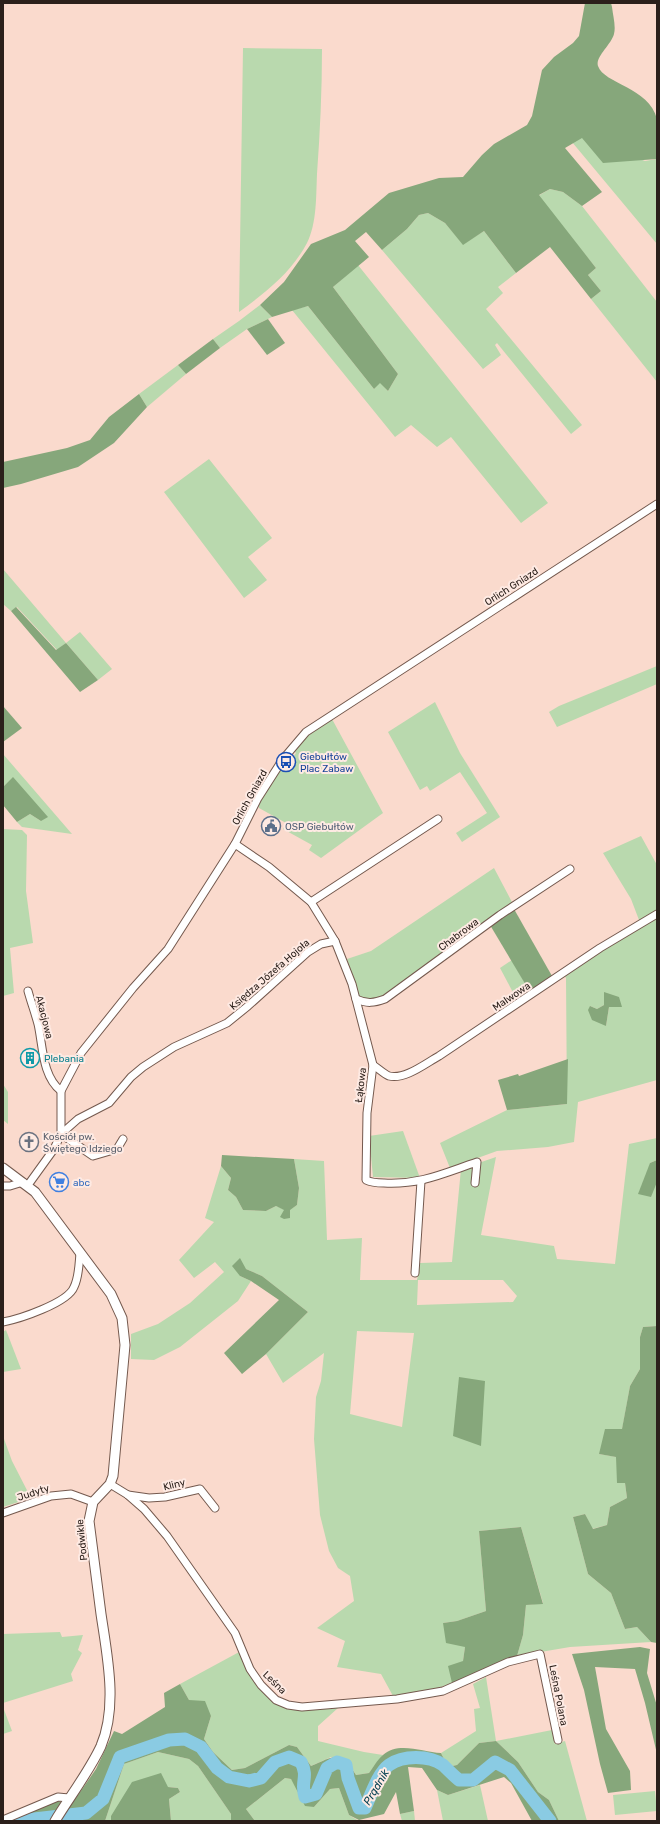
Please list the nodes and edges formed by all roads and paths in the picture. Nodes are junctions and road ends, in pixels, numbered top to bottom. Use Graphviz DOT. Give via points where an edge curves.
graph roads {
  1 [pos="657,504"];
  2 [pos="438,819"];
  3 [pos="235,844"];
  4 [pos="570,869"];
  5 [pos="311,902"];
  6 [pos="657,914"];
  7 [pos="336,941"];
  8 [pos="28,991"];
  9 [pos="356,999"];
  10 [pos="373,1065"];
  11 [pos="61,1091"];
  12 [pos="61,1134"];
  13 [pos="123,1139"];
  14 [pos="3,1168"];
  15 [pos="421,1182"];
  16 [pos="475,1183"];
  17 [pos="26,1184"];
  18 [pos="3,1186"];
  19 [pos="80,1253"];
  20 [pos="415,1273"];
  21 [pos="3,1322"];
  22 [pos="110,1484"];
  23 [pos="128,1495"];
  24 [pos="93,1502"];
  25 [pos="215,1508"];
  26 [pos="3,1513"];
  27 [pos="540,1654"];
  28 [pos="558,1740"];
  29 [pos="68,1801"];
  30 [pos="3,1820"];
  31 [pos="55,1821"];
  1 -- 3 [label="street, Orlich Gniazd" via="306,732 283,758 258,798"];
  2 -- 5 [label="street"];
  3 -- 5 [label="street, Łąkowa" via="269,867"];
  3 -- 11 [label="street, Orlich Gniazd" via="168,949 81,1053"];
  4 -- 9 [label="street, Chabrowa" via="500,915 385,999 364,1003"];
  5 -- 7 [label="street, Łąkowa"];
  6 -- 10 [label="street, Malwowa" via="600,948 426,1063 402,1075 389,1076"];
  7 -- 9 [label="street, Łąkowa"];
  7 -- 12 [label="street, Księdza Józefa Hojoła" via="320,944 308,952 227,1023 174,1047 143,1067 109,1103 78,1119"];
  8 -- 11 [label="street, Akacjowa" via="38,1024 46,1068"];
  9 -- 10 [label="street, Łąkowa"];
  10 -- 15 [label="street, Łąkowa" via="367,1113 366,1180 390,1184"];
  11 -- 12 [label="street, Orlich Gniazd"];
  12 -- 13 [label="street" via="93,1156 117,1150"];
  12 -- 17 [label="street, Orlich Gniazd" via="54,1149"];
  14 -- 17 [label="street"];
  15 -- 16 [label="street, Łąkowa" via="477,1162"];
  15 -- 20 [label="street"];
  17 -- 18 [label="street"];
  17 -- 19 [label="street"];
  19 -- 21 [label="street" via="74,1289 33,1314"];
  19 -- 22 [label="street" via="112,1294 119,1307 124,1332 118,1429"];
  22 -- 23 [label="street, Leśna"];
  22 -- 24 [label="street"];
  23 -- 25 [label="street, Kliny" via="165,1497 200,1489"];
  23 -- 27 [label="street, Leśna" via="167,1536 204,1586 235,1633 250,1669 261,1685 276,1700 288,1705 302,1708 381,1701 443,1691 508,1662"];
  24 -- 26 [label="street, Judyty" via="71,1494 51,1496"];
  24 -- 29 [label="street, Podwikle" via="89,1521 104,1632 110,1702 108,1722 101,1745"];
  27 -- 28 [label="street, Leśna Polana"];
  29 -- 30 [label="street" via="58,1798"];
  29 -- 31 [label="street, Podwikle"];
}
